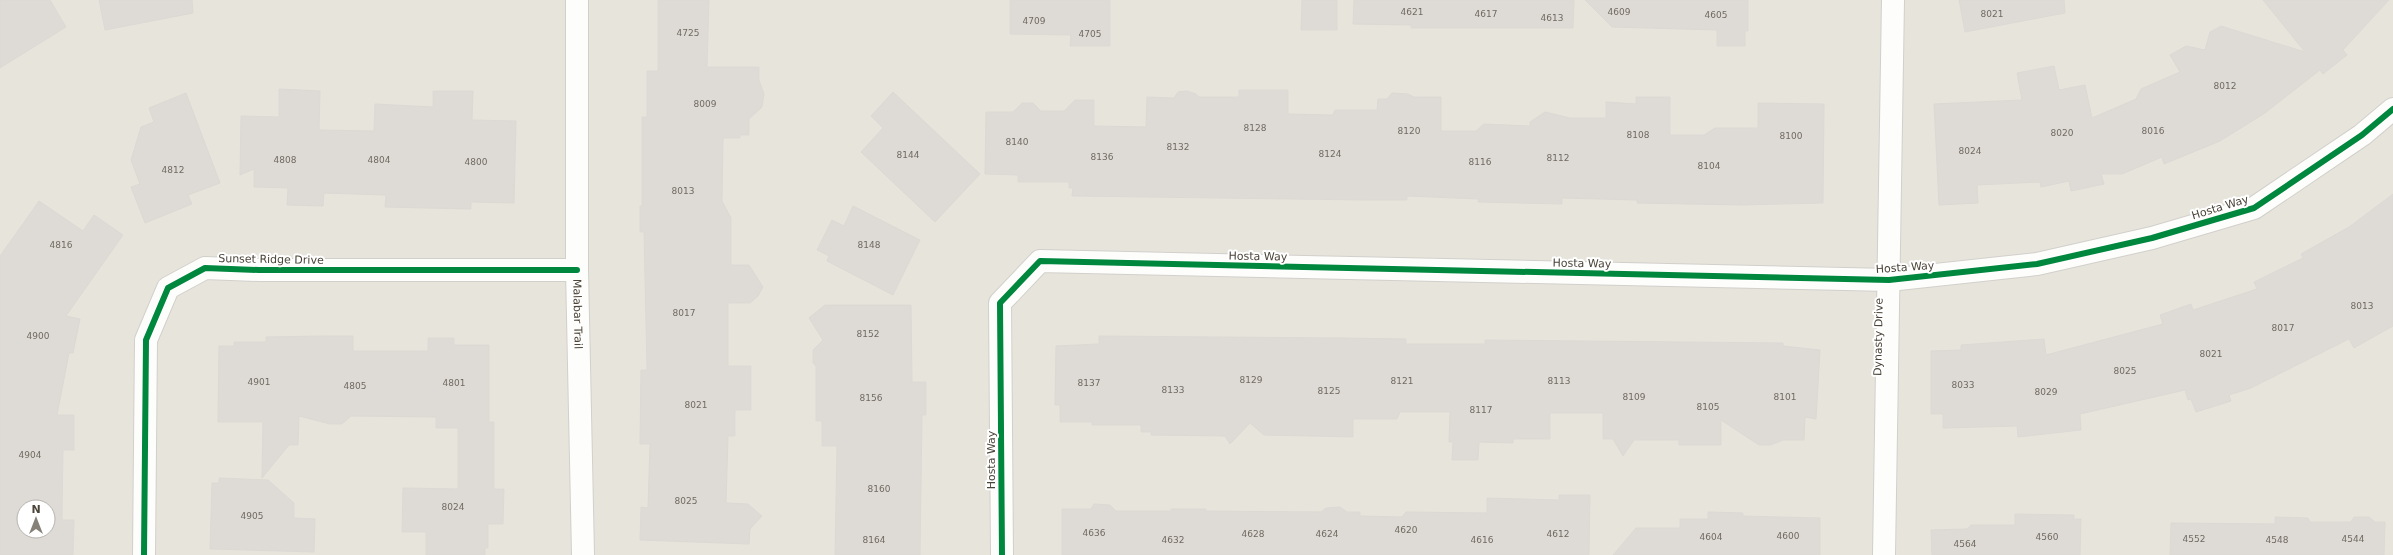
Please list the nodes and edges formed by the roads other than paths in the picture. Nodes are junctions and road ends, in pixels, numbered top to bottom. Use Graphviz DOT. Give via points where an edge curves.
graph roads {
  1 [pos="577,0"];
  2 [pos="1893,0"];
  3 [pos="2393,109"];
  4 [pos="577,270"];
  5 [pos="1889,280"];
  6 [pos="144,555"];
  7 [pos="583,555"];
  8 [pos="1002,555"];
  9 [pos="1884,555"];
  1 -- 4 [label="street, Malabar Trail"];
  2 -- 5 [label="street, Dynasty Drive"];
  3 -- 5 [label="street, Hosta Way" via="2362,135 2254,208 2152,238 2037,264"];
  4 -- 6 [label="street, Sunset Ridge Drive" via="205,268 168,288 146,340"];
  4 -- 7 [label="street, Malabar Trail"];
  5 -- 8 [label="street, Hosta Way" via="1040,261 1000,303"];
  5 -- 9 [label="street, Dynasty Drive"];
}
